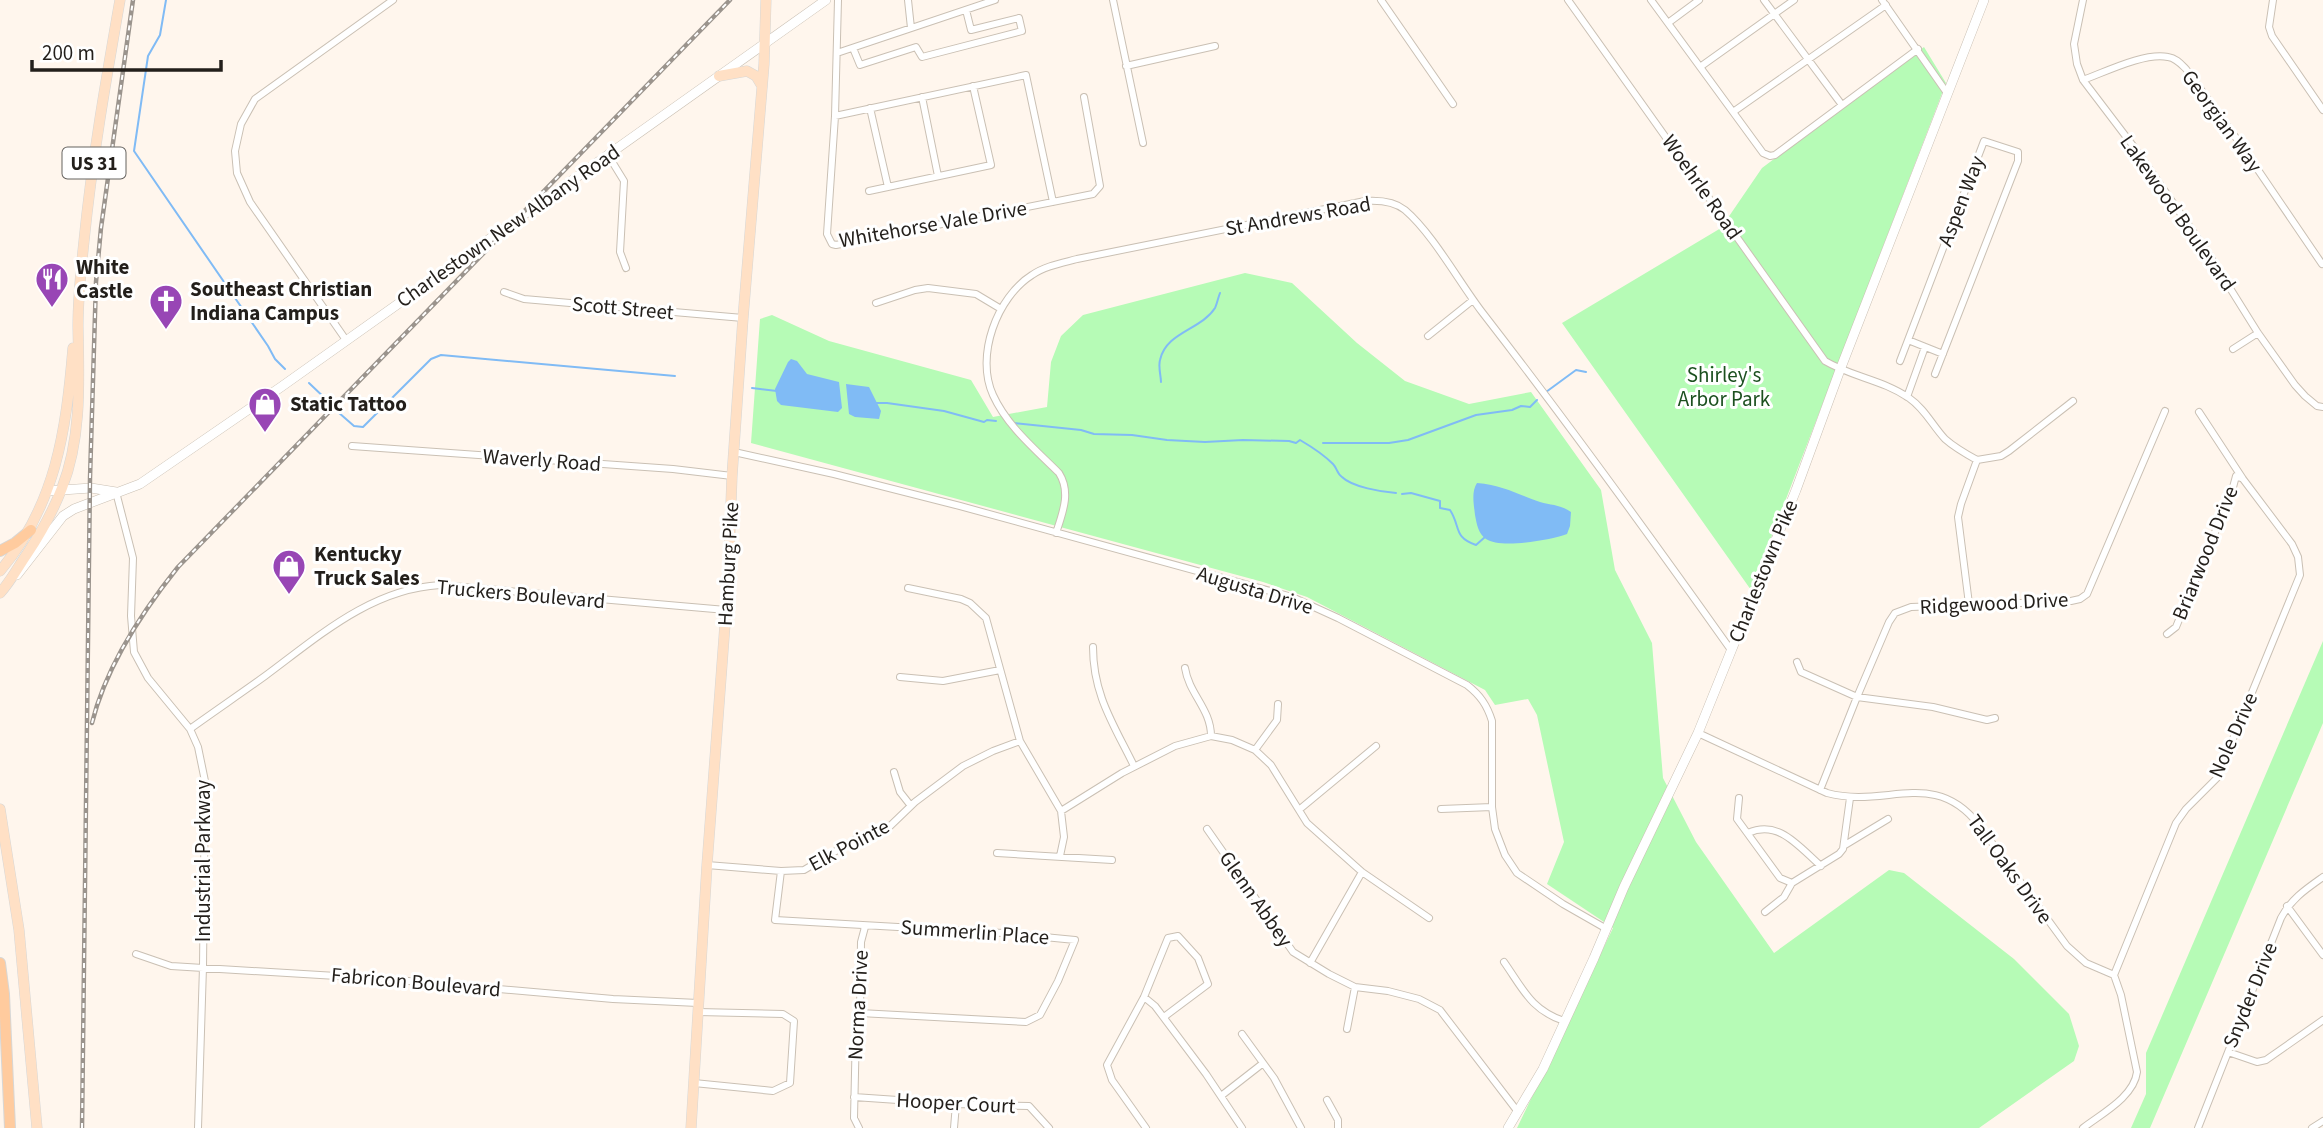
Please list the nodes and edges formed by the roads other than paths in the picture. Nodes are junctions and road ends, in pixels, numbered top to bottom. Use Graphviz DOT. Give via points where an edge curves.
graph roads {
  1 [pos="120,0"];
  2 [pos="393,0"];
  3 [pos="766,0"];
  4 [pos="826,0"];
  5 [pos="838,0"];
  6 [pos="908,0"];
  7 [pos="995,0"];
  8 [pos="1112,0"];
  9 [pos="1381,0"];
  10 [pos="1568,0"];
  11 [pos="1651,0"];
  12 [pos="1699,0"];
  13 [pos="1764,0"];
  14 [pos="1794,0"];
  15 [pos="1984,0"];
  16 [pos="2083,0"];
  17 [pos="2273,0"];
  18 [pos="1884,2"];
  19 [pos="966,10"];
  20 [pos="1774,14"];
  21 [pos="1668,23"];
  22 [pos="912,28"];
  23 [pos="764,44"];
  24 [pos="1215,46"];
  25 [pos="853,48"];
  26 [pos="1918,49"];
  27 [pos="837,53"];
  28 [pos="1808,60"];
  29 [pos="1126,65"];
  30 [pos="1700,67"];
  31 [pos="719,76"];
  32 [pos="2083,80"];
  33 [pos="762,86"];
  34 [pos="973,86"];
  35 [pos="1947,93"];
  36 [pos="922,97"];
  37 [pos="1084,97"];
  38 [pos="1452,104"];
  39 [pos="1842,105"];
  40 [pos="870,108"];
  41 [pos="2323,110"];
  42 [pos="1733,112"];
  43 [pos="835,116"];
  44 [pos="1143,143"];
  45 [pos="608,155"];
  46 [pos="938,176"];
  47 [pos="888,187"];
  48 [pos="869,191"];
  49 [pos="1054,202"];
  50 [pos="2322,264"];
  51 [pos="626,268"];
  52 [pos="504,292"];
  53 [pos="1473,300"];
  54 [pos="876,303"];
  55 [pos="1001,310"];
  56 [pos="743,318"];
  57 [pos="78,327"];
  58 [pos="2258,333"];
  59 [pos="1428,336"];
  60 [pos="346,340"];
  61 [pos="1908,340"];
  62 [pos="1923,346"];
  63 [pos="2233,349"];
  64 [pos="1943,354"];
  65 [pos="1900,360"];
  66 [pos="1840,370"];
  67 [pos="1935,374"];
  68 [pos="1905,396"];
  69 [pos="2073,401"];
  70 [pos="2323,407"];
  71 [pos="2165,411"];
  72 [pos="2199,412"];
  73 [pos="352,446"];
  74 [pos="734,452"];
  75 [pos="1977,460"];
  76 [pos="732,477"];
  77 [pos="2243,479"];
  78 [pos="61,490"];
  79 [pos="48,491"];
  80 [pos="117,492"];
  81 [pos="31,530"];
  82 [pos="1056,533"];
  83 [pos="0,551"];
  84 [pos="0,571"];
  85 [pos="8,584"];
  86 [pos="908,588"];
  87 [pos="0,593"];
  88 [pos="1969,604"];
  89 [pos="726,610"];
  90 [pos="2167,635"];
  91 [pos="1093,647"];
  92 [pos="1731,650"];
  93 [pos="1797,662"];
  94 [pos="1185,668"];
  95 [pos="1000,670"];
  96 [pos="900,677"];
  97 [pos="1857,696"];
  98 [pos="1278,704"];
  99 [pos="1995,718"];
  100 [pos="190,729"];
  101 [pos="1698,733"];
  102 [pos="1211,736"];
  103 [pos="1020,741"];
  104 [pos="1376,746"];
  105 [pos="1255,750"];
  106 [pos="1134,766"];
  107 [pos="894,772"];
  108 [pos="1820,790"];
  109 [pos="1740,798"];
  110 [pos="1850,798"];
  111 [pos="911,806"];
  112 [pos="1492,807"];
  113 [pos="0,809"];
  114 [pos="1300,809"];
  115 [pos="1441,809"];
  116 [pos="1061,811"];
  117 [pos="1888,819"];
  118 [pos="1207,829"];
  119 [pos="1748,833"];
  120 [pos="1845,845"];
  121 [pos="997,853"];
  122 [pos="1060,856"];
  123 [pos="1112,860"];
  124 [pos="707,865"];
  125 [pos="1821,866"];
  126 [pos="781,871"];
  127 [pos="1362,872"];
  128 [pos="2323,877"];
  129 [pos="1792,883"];
  130 [pos="2287,906"];
  131 [pos="1765,912"];
  132 [pos="1429,918"];
  133 [pos="863,926"];
  134 [pos="1605,928"];
  135 [pos="136,954"];
  136 [pos="2323,956"];
  137 [pos="1504,961"];
  138 [pos="0,963"];
  139 [pos="1310,963"];
  140 [pos="204,967"];
  141 [pos="2114,975"];
  142 [pos="1355,987"];
  143 [pos="1144,997"];
  144 [pos="698,1008"];
  145 [pos="860,1013"];
  146 [pos="1164,1017"];
  147 [pos="2323,1020"];
  148 [pos="1564,1021"];
  149 [pos="1347,1029"];
  150 [pos="1242,1034"];
  151 [pos="2228,1052"];
  152 [pos="1262,1064"];
  153 [pos="694,1083"];
  154 [pos="1221,1096"];
  155 [pos="854,1097"];
  156 [pos="1327,1100"];
  157 [pos="956,1104"];
  158 [pos="1518,1112"];
  159 [pos="2323,1121"];
  160 [pos="10,1128"];
  161 [pos="37,1128"];
  162 [pos="198,1128"];
  163 [pos="691,1128"];
  164 [pos="859,1128"];
  165 [pos="954,1128"];
  166 [pos="1049,1128"];
  167 [pos="1146,1128"];
  168 [pos="1242,1128"];
  169 [pos="1301,1128"];
  170 [pos="1338,1128"];
  171 [pos="1508,1128"];
  172 [pos="2083,1128"];
  173 [pos="2198,1128"];
  174 [pos="2312,1128"];
  1 -- 57 [label="main road, US 31" via="87,209"];
  2 -- 60 [label="street" via="255,99 234,150 237,173 250,202"];
  3 -- 23 [label="main road, Hamburg Pike"];
  4 -- 23 [label="street, Charlestown New Albany Road"];
  5 -- 27 [label="street, Whitehorse Vale Drive"];
  6 -- 22 [label="street"];
  7 -- 19 [label="street"];
  8 -- 29 [label="street"];
  9 -- 38 [label="street"];
  10 -- 66 [label="street, Woehrle Road" via="1825,361"];
  11 -- 21 [label="street"];
  12 -- 21 [label="street"];
  13 -- 20 [label="street"];
  14 -- 20 [label="street"];
  15 -- 35 [label="street, Charlestown Pike"];
  16 -- 32 [label="street, Lakewood Boulevard" via="2074,44"];
  17 -- 41 [label="street" via="2272,36"];
  18 -- 26 [label="street"];
  18 -- 28 [label="street"];
  19 -- 22 [label="street"];
  19 -- 25 [label="street" via="971,30 1019,18 1022,31 922,57 916,47 860,65"];
  20 -- 28 [label="street"];
  20 -- 30 [label="street"];
  21 -- 30 [label="street"];
  22 -- 25 [label="street"];
  23 -- 31 [label="street, Charlestown New Albany Road"];
  23 -- 33 [label="main road, Hamburg Pike"];
  24 -- 29 [label="street"];
  25 -- 27 [label="street"];
  26 -- 35 [label="street"];
  26 -- 39 [label="street"];
  27 -- 43 [label="street, Whitehorse Vale Drive"];
  28 -- 39 [label="street"];
  28 -- 42 [label="street"];
  29 -- 44 [label="street"];
  30 -- 42 [label="street"];
  31 -- 33 [label="main road" via="747,71"];
  31 -- 45 [label="street, Charlestown New Albany Road"];
  32 -- 50 [label="street, Georgian Way" via="2158,56 2178,61"];
  32 -- 58 [label="street, Lakewood Boulevard" via="2208,253"];
  33 -- 56 [label="main road, Hamburg Pike"];
  34 -- 36 [label="street"];
  34 -- 46 [label="street" via="991,165"];
  34 -- 49 [label="street" via="1026,75"];
  35 -- 66 [label="street, Charlestown Pike"];
  36 -- 40 [label="street"];
  36 -- 46 [label="street"];
  37 -- 49 [label="street, Whitehorse Vale Drive" via="1100,186 1093,194"];
  39 -- 42 [label="street" via="1770,156"];
  40 -- 43 [label="street"];
  40 -- 47 [label="street"];
  43 -- 49 [label="street, Whitehorse Vale Drive" via="827,234 832,244"];
  45 -- 51 [label="street" via="624,181 620,252"];
  45 -- 60 [label="street, Charlestown New Albany Road"];
  46 -- 47 [label="street"];
  47 -- 48 [label="street"];
  52 -- 56 [label="street, Scott Street" via="524,299"];
  53 -- 55 [label="street, St Andrews Road" via="1420,225 1398,205 1378,200 1077,259 1031,275"];
  53 -- 59 [label="street"];
  53 -- 92 [label="street, St Andrews Road"];
  54 -- 55 [label="street" via="928,288 976,294"];
  55 -- 82 [label="street, St Andrews Road" via="988,351 992,392 1012,425 1064,482 1065,500"];
  56 -- 74 [label="main road, Hamburg Pike"];
  57 -- 78 [label="main road, US 31" via="75,435"];
  57 -- 79 [label="main road, US 31" via="66,419"];
  58 -- 63 [label="street"];
  58 -- 70 [label="street, Lakewood Boulevard" via="2305,396"];
  60 -- 80 [label="street, Charlestown New Albany Road" via="140,484"];
  61 -- 62 [label="street"];
  61 -- 64 [label="street, Aspen Way" via="1984,142 2018,152"];
  61 -- 65 [label="street, Aspen Way"];
  62 -- 64 [label="street"];
  62 -- 68 [label="street"];
  64 -- 67 [label="street, Aspen Way"];
  66 -- 68 [label="street" via="1877,381"];
  66 -- 92 [label="street, Charlestown Pike"];
  68 -- 75 [label="street" via="1921,407 1945,439"];
  69 -- 75 [label="street" via="2001,456"];
  71 -- 88 [label="street, Ridgewood Drive" via="2087,594 2071,601"];
  72 -- 77 [label="street, Nole Drive"];
  73 -- 76 [label="street, Waverly Road"];
  74 -- 76 [label="main road, Hamburg Pike"];
  74 -- 82 [label="street, Augusta Drive"];
  75 -- 88 [label="street" via="1958,517"];
  76 -- 89 [label="main road, Hamburg Pike"];
  77 -- 90 [label="street, Briarwood Drive" via="2236,476 2176,627"];
  77 -- 141 [label="street, Nole Drive" via="2292,544 2300,575 2217,778 2176,822"];
  78 -- 79 [label="street, Charlestown New Albany Road"];
  78 -- 80 [label="street, Charlestown New Albany Road"];
  78 -- 85 [label="main road, US 31"];
  79 -- 81 [label="main road, US 31"];
  80 -- 85 [label="street, Charlestown New Albany Road" via="63,516"];
  80 -- 100 [label="street, Industrial Parkway" via="133,558 134,652"];
  81 -- 83 [label="highway"];
  81 -- 84 [label="main road, US 31"];
  82 -- 112 [label="street, Augusta Drive" via="1292,597 1467,685 1480,695 1492,721"];
  85 -- 87 [label="main road, US 31"];
  86 -- 95 [label="street" via="961,598 978,609 986,618"];
  88 -- 97 [label="street, Ridgewood Drive" via="1895,612"];
  89 -- 100 [label="street, Truckers Boulevard" via="442,585 404,590 341,621"];
  89 -- 124 [label="main road, Hamburg Pike"];
  91 -- 106 [label="street" via="1101,703"];
  92 -- 101 [label="street, Charlestown Pike"];
  93 -- 97 [label="street" via="1801,671"];
  94 -- 102 [label="street" via="1187,681 1210,719"];
  95 -- 96 [label="street" via="943,681"];
  95 -- 103 [label="street"];
  97 -- 99 [label="street"];
  97 -- 108 [label="street, Ridgewood Drive"];
  98 -- 105 [label="street" via="1277,720"];
  100 -- 140 [label="street, Industrial Parkway" via="205,781"];
  101 -- 108 [label="street, Tall Oaks Drive"];
  101 -- 134 [label="street, Charlestown Pike"];
  102 -- 105 [label="street"];
  102 -- 106 [label="street" via="1175,746"];
  103 -- 111 [label="street, Elk Pointe" via="962,766"];
  103 -- 116 [label="street"];
  104 -- 114 [label="street"];
  105 -- 114 [label="street" via="1276,771"];
  106 -- 116 [label="street"];
  107 -- 111 [label="street" via="900,792"];
  108 -- 110 [label="street, Tall Oaks Drive"];
  109 -- 119 [label="street" via="1737,818"];
  110 -- 120 [label="street"];
  110 -- 141 [label="street, Tall Oaks Drive" via="1919,792 1959,804 1969,811 2067,946 2086,963"];
  111 -- 126 [label="street, Elk Pointe" via="888,828 856,839 804,870"];
  112 -- 115 [label="street"];
  112 -- 134 [label="street, Augusta Drive" via="1499,842 1517,873"];
  113 -- 161 [label="main road" via="19,930"];
  114 -- 127 [label="street" via="1307,823"];
  116 -- 122 [label="street" via="1064,837"];
  117 -- 120 [label="street"];
  118 -- 139 [label="street, Glenn Abbey" via="1283,939"];
  119 -- 125 [label="street" via="1780,831"];
  119 -- 129 [label="street" via="1780,878"];
  120 -- 125 [label="street"];
  121 -- 122 [label="street"];
  122 -- 123 [label="street"];
  124 -- 126 [label="street, Elk Pointe"];
  124 -- 144 [label="main road, Hamburg Pike"];
  125 -- 129 [label="street"];
  126 -- 133 [label="street, Norma Drive" via="775,920"];
  127 -- 132 [label="street"];
  127 -- 139 [label="street"];
  128 -- 130 [label="street, Snyder Drive"];
  129 -- 131 [label="street" via="1784,897"];
  130 -- 136 [label="street"];
  130 -- 151 [label="street, Snyder Drive"];
  133 -- 145 [label="street, Norma Drive"];
  133 -- 145 [label="street, Summerlin Place" via="1075,940 1040,1015 1026,1022"];
  134 -- 148 [label="street, Charlestown Pike"];
  135 -- 140 [label="street, Fabricon Boulevard" via="171,967"];
  137 -- 148 [label="street" via="1536,1007"];
  138 -- 160 [label="highway"];
  139 -- 142 [label="street, Glenn Abbey"];
  140 -- 144 [label="street, Fabricon Boulevard"];
  140 -- 162 [label="street, Industrial Parkway"];
  141 -- 172 [label="street" via="2136,1082"];
  142 -- 149 [label="street"];
  142 -- 158 [label="street" via="1419,999 1440,1010"];
  143 -- 146 [label="street"];
  143 -- 146 [label="street" via="1168,938 1178,936 1198,958 1208,984"];
  143 -- 167 [label="street" via="1107,1065 1112,1080"];
  144 -- 153 [label="main road, Hamburg Pike"];
  144 -- 153 [label="street, Fabricon Boulevard" via="783,1014 794,1021 790,1083 773,1091"];
  145 -- 155 [label="street, Norma Drive"];
  146 -- 154 [label="street"];
  147 -- 151 [label="street" via="2266,1060 2257,1062"];
  148 -- 158 [label="street, Charlestown Pike"];
  150 -- 152 [label="street"];
  151 -- 173 [label="street, Snyder Drive"];
  152 -- 154 [label="street"];
  152 -- 169 [label="street"];
  153 -- 163 [label="main road, Hamburg Pike"];
  154 -- 168 [label="street"];
  155 -- 157 [label="street, Hooper Court"];
  155 -- 164 [label="street, Norma Drive"];
  156 -- 170 [label="street"];
  157 -- 165 [label="street"];
  157 -- 166 [label="street, Hooper Court" via="1029,1106"];
  158 -- 171 [label="street, Charlestown Pike"];
  159 -- 174 [label="street"];
}
